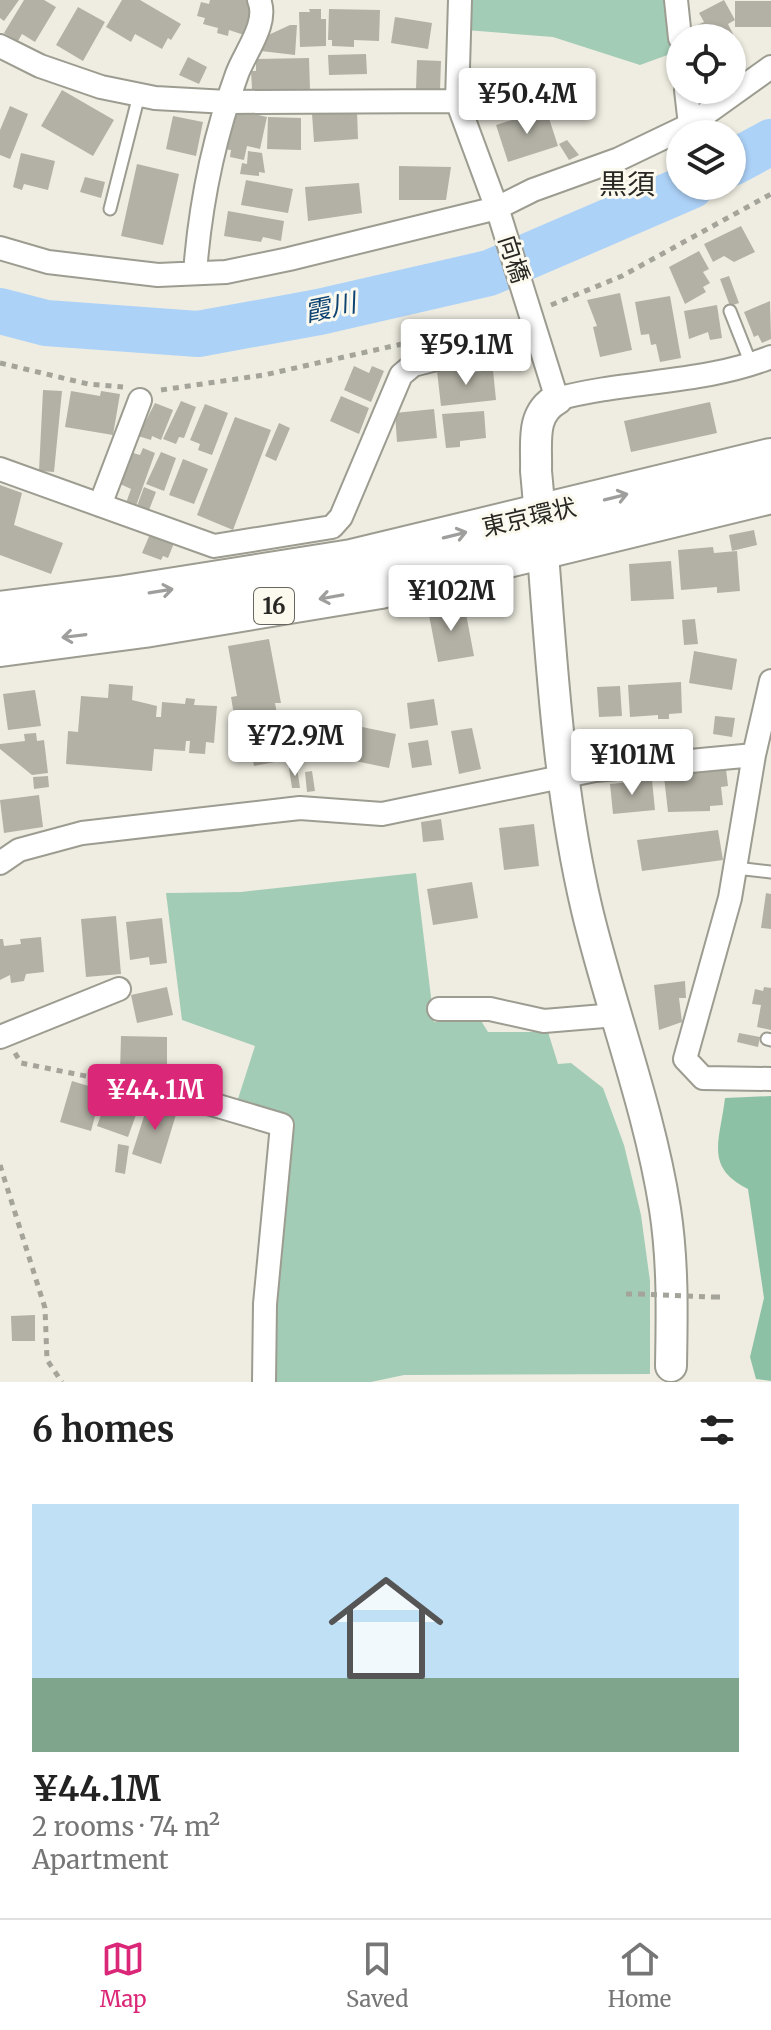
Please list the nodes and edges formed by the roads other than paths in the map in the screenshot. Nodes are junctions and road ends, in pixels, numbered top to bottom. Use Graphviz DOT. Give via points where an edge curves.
graph roads {
  1 [pos="259,0"];
  2 [pos="460,0"];
  3 [pos="676,0"];
  4 [pos="679,24"];
  5 [pos="0,46"];
  6 [pos="771,67"];
  7 [pos="139,95"];
  8 [pos="457,101"];
  9 [pos="227,102"];
  10 [pos="697,120"];
  11 [pos="666,136"];
  12 [pos="110,209"];
  13 [pos="499,213"];
  14 [pos="0,248"];
  15 [pos="195,273"];
  16 [pos="730,311"];
  17 [pos="536,333"];
  18 [pos="761,361"];
  19 [pos="141,392"];
  20 [pos="557,399"];
  21 [pos="771,459"];
  22 [pos="0,469"];
  23 [pos="771,493"];
  24 [pos="100,505"];
  25 [pos="542,532"];
  26 [pos="0,612"];
  27 [pos="0,646"];
  28 [pos="771,681"];
  29 [pos="761,747"];
  30 [pos="562,776"];
  31 [pos="0,863"];
  32 [pos="736,868"];
  33 [pos="771,872"];
  34 [pos="119,989"];
  35 [pos="439,1009"];
  36 [pos="616,1015"];
  37 [pos="3,1036"];
  38 [pos="771,1079"];
  39 [pos="181,1095"];
  40 [pos="671,1366"];
  41 [pos="264,1382"];
  1 -- 9 [label="street" via="259,27"];
  2 -- 8 [label="street"];
  3 -- 4 [label="street"];
  5 -- 7 [label="street" via="40,66"];
  6 -- 10 [label="street"];
  7 -- 9 [label="street"];
  7 -- 12 [label="lane"];
  8 -- 9 [label="street"];
  8 -- 13 [label="street, 向橋"];
  9 -- 15 [label="street" via="199,226"];
  11 -- 13 [label="street" via="533,190"];
  13 -- 15 [label="street" via="226,272"];
  13 -- 17 [label="street, 向橋" via="535,305"];
  14 -- 15 [label="street" via="102,271"];
  16 -- 18 [label="lane"];
  17 -- 20 [label="street, 向橋"];
  17 -- 24 [label="street" via="413,365 401,375 341,517 332,527 214,546"];
  18 -- 20 [label="street"];
  19 -- 24 [label="street"];
  20 -- 25 [label="street" via="544,406 537,420"];
  25 -- 21 [label="highway, 東京環状 / 16, one-way"];
  22 -- 24 [label="street"];
  23 -- 25 [label="highway, 東京環状 / 16"];
  26 -- 25 [label="highway, 東京環状 / 16, one-way"];
  25 -- 27 [label="highway, 東京環状 / 16, one-way" via="492,563 323,598"];
  25 -- 30 [label="street"];
  28 -- 29 [label="street"];
  29 -- 30 [label="street"];
  29 -- 32 [label="street"];
  30 -- 31 [label="street" via="382,814 300,808 82,833 19,850"];
  30 -- 36 [label="street" via="587,909"];
  32 -- 33 [label="lane"];
  32 -- 38 [label="street" via="685,1059 703,1078"];
  34 -- 37 [label="street"];
  35 -- 36 [label="street" via="490,1009 544,1021"];
  36 -- 40 [label="street" via="665,1209 672,1278"];
  39 -- 41 [label="street" via="282,1125 265,1304"];
}
